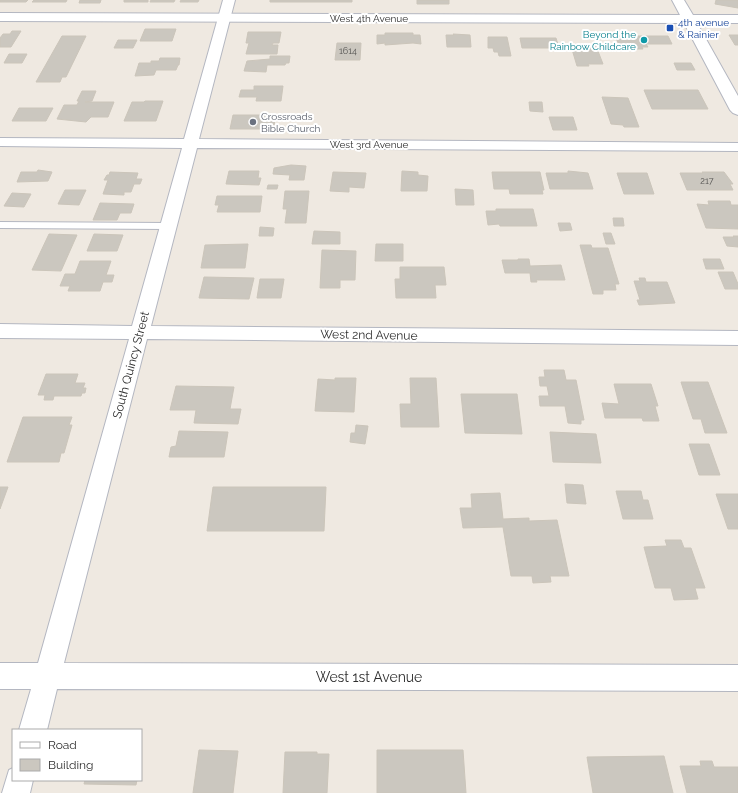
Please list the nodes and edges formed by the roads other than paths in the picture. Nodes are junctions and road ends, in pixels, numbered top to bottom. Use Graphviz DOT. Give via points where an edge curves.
graph roads {
  1 [pos="678,0"];
  2 [pos="227,9"];
  3 [pos="0,17"];
  4 [pos="688,19"];
  5 [pos="738,19"];
  6 [pos="738,110"];
  7 [pos="0,142"];
  8 [pos="191,143"];
  9 [pos="738,147"];
  10 [pos="0,225"];
  11 [pos="168,226"];
  12 [pos="0,331"];
  13 [pos="140,333"];
  14 [pos="738,338"];
  15 [pos="0,676"];
  16 [pos="47,677"];
  17 [pos="738,678"];
  18 [pos="33,729"];
  19 [pos="20,781"];
  20 [pos="16,793"];
  1 -- 4 [label="street"];
  2 -- 3 [label="street, West 4th Avenue"];
  2 -- 4 [label="street, West 4th Avenue"];
  2 -- 8 [label="street, South Quincy Street"];
  4 -- 5 [label="street, West 4th Avenue"];
  4 -- 6 [label="street"];
  7 -- 8 [label="street, West 3rd Avenue"];
  8 -- 9 [label="street, West 3rd Avenue"];
  8 -- 11 [label="street, South Quincy Street"];
  10 -- 11 [label="lane"];
  11 -- 13 [label="street, South Quincy Street"];
  12 -- 13 [label="street, West 2nd Avenue"];
  13 -- 14 [label="street, West 2nd Avenue"];
  13 -- 16 [label="street, South Quincy Street"];
  15 -- 16 [label="street, West 1st Avenue"];
  16 -- 17 [label="street, West 1st Avenue"];
  16 -- 18 [label="street, South Quincy Street"];
  19 -- 20 [label="street"];
}
